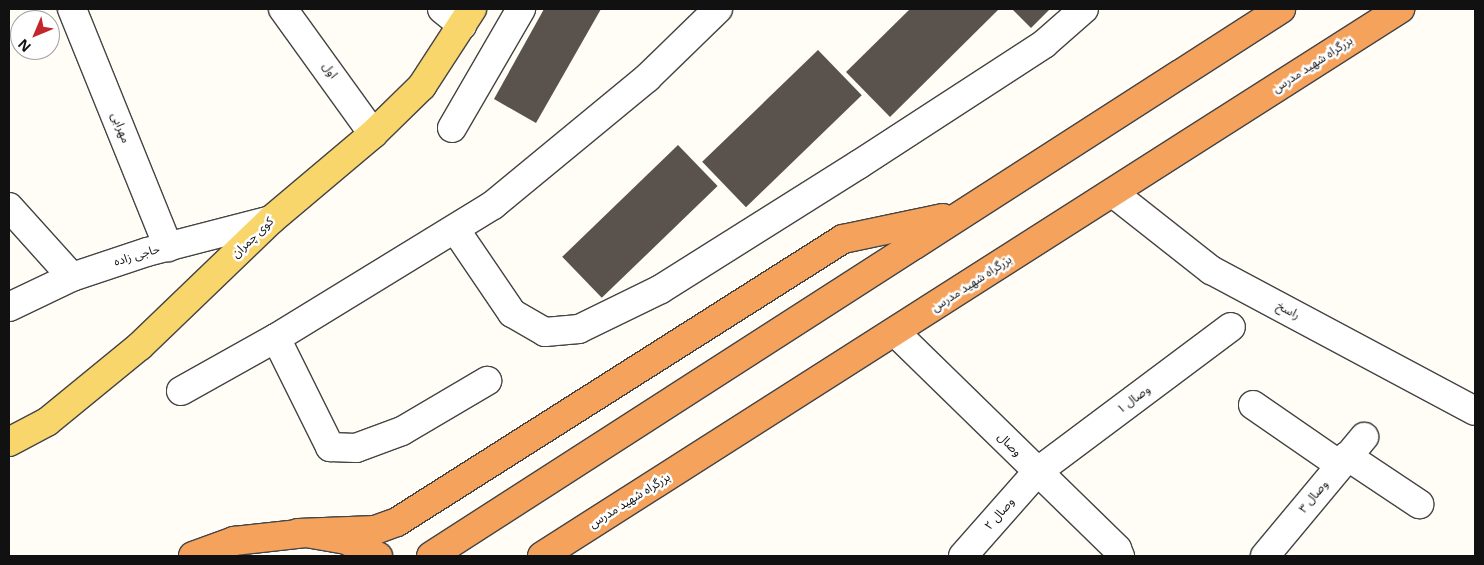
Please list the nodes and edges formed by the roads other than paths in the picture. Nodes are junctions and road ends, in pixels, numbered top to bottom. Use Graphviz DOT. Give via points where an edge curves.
graph roads {
  1 [pos="72,9"];
  2 [pos="283,9"];
  3 [pos="521,9"];
  4 [pos="718,9"];
  5 [pos="1084,9"];
  6 [pos="1281,9"];
  7 [pos="1400,9"];
  8 [pos="458,14"];
  9 [pos="452,128"];
  10 [pos="373,134"];
  11 [pos="1113,193"];
  12 [pos="988,198"];
  13 [pos="9,207"];
  14 [pos="271,220"];
  15 [pos="455,229"];
  16 [pos="168,247"];
  17 [pos="72,277"];
  18 [pos="9,307"];
  19 [pos="1230,327"];
  20 [pos="896,333"];
  21 [pos="276,338"];
  22 [pos="487,381"];
  23 [pos="181,391"];
  24 [pos="1253,404"];
  25 [pos="1475,411"];
  26 [pos="9,442"];
  27 [pos="1350,453"];
  28 [pos="1037,472"];
  29 [pos="1419,504"];
  30 [pos="298,533"];
  31 [pos="193,556"];
  32 [pos="378,556"];
  33 [pos="431,556"];
  34 [pos="542,556"];
  35 [pos="963,556"];
  36 [pos="1120,556"];
  37 [pos="1265,556"];
  1 -- 16 [label="street, مهرابی"];
  2 -- 10 [label="street, اول"];
  3 -- 9 [label="street"];
  4 -- 15 [label="street" via="647,78 530,176"];
  5 -- 15 [label="street" via="1044,44 858,165 661,289 579,329 545,332 512,313"];
  6 -- 12 [label="highway"];
  7 -- 11 [label="highway, بزرگراه شهید مدرس"];
  8 -- 10 [label="main road, کوی چمران" via="422,86"];
  10 -- 14 [label="main road, کوی چمران"];
  11 -- 20 [label="highway, بزرگراه شهید مدرس"];
  11 -- 25 [label="street, راسخ" via="1211,270"];
  12 -- 30 [label="highway" via="932,222 843,239 396,522 375,530"];
  12 -- 33 [label="highway"];
  13 -- 17 [label="street"];
  14 -- 16 [label="street, حاجی زاده"];
  14 -- 26 [label="main road, کوی چمران" via="140,346 47,422"];
  15 -- 21 [label="street"];
  16 -- 17 [label="street, حاجی زاده"];
  17 -- 18 [label="street, حاجی زاده"];
  19 -- 28 [label="street, وصال ۱"];
  20 -- 28 [label="street, وصال"];
  20 -- 34 [label="highway, بزرگراه شهید مدرس"];
  21 -- 22 [label="street" via="330,447 356,448 402,431"];
  21 -- 23 [label="street"];
  24 -- 27 [label="street"];
  27 -- 29 [label="street"];
  27 -- 37 [label="street, وصال ۳"];
  28 -- 35 [label="street, وصال ۲"];
  28 -- 36 [label="street, وصال" via="1117,549"];
  30 -- 31 [label="highway" via="225,542"];
  30 -- 32 [label="highway" via="346,540"];
}
